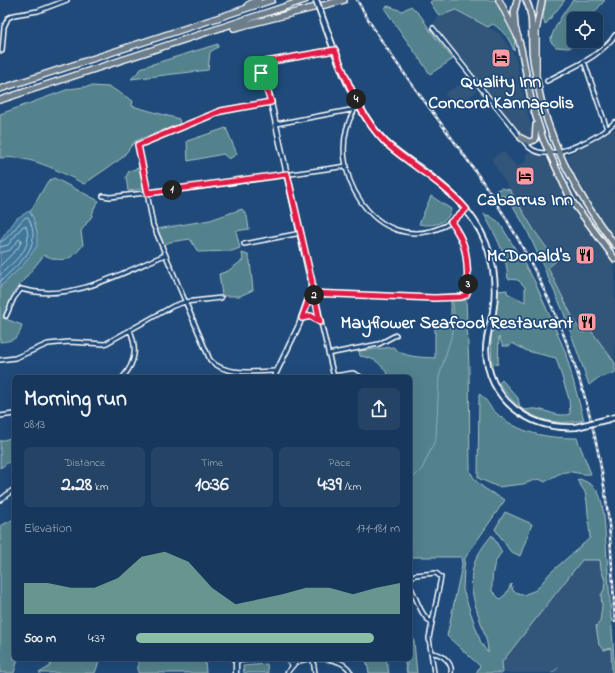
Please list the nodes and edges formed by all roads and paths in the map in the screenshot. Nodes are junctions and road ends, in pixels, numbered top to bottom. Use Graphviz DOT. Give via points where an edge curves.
graph roads {
  1 [pos="67,0"];
  2 [pos="258,0"];
  3 [pos="272,0"];
  4 [pos="305,0"];
  5 [pos="316,0"];
  6 [pos="344,0"];
  7 [pos="499,0"];
  8 [pos="517,0"];
  9 [pos="526,0"];
  10 [pos="542,0"];
  11 [pos="215,19"];
  12 [pos="433,28"];
  13 [pos="615,35"];
  14 [pos="518,37"];
  15 [pos="189,39"];
  16 [pos="335,50"];
  17 [pos="2,51"];
  18 [pos="584,61"];
  19 [pos="262,65"];
  20 [pos="536,76"];
  21 [pos="547,80"];
  22 [pos="0,89"];
  23 [pos="0,100"];
  24 [pos="271,102"];
  25 [pos="357,110"];
  26 [pos="535,114"];
  27 [pos="615,122"];
  28 [pos="276,124"];
  29 [pos="607,129"];
  30 [pos="521,138"];
  31 [pos="558,152"];
  32 [pos="549,153"];
  33 [pos="347,166"];
  34 [pos="287,174"];
  35 [pos="148,193"];
  36 [pos="103,196"];
  37 [pos="466,209"];
  38 [pos="451,222"];
  39 [pos="301,233"];
  40 [pos="244,244"];
  41 [pos="615,245"];
  42 [pos="165,255"];
  43 [pos="615,259"];
  44 [pos="312,293"];
  45 [pos="221,298"];
  46 [pos="185,302"];
  47 [pos="6,316"];
  48 [pos="302,318"];
  49 [pos="320,322"];
  50 [pos="130,330"];
  51 [pos="396,335"];
  52 [pos="328,354"];
  53 [pos="0,360"];
  54 [pos="277,371"];
  55 [pos="124,375"];
  56 [pos="275,375"];
  57 [pos="333,375"];
  58 [pos="344,375"];
  59 [pos="357,375"];
  60 [pos="12,414"];
  61 [pos="0,416"];
  62 [pos="615,417"];
  63 [pos="12,491"];
  64 [pos="0,500"];
  65 [pos="412,577"];
  66 [pos="412,590"];
  67 [pos="432,622"];
  68 [pos="431,653"];
  69 [pos="236,661"];
  70 [pos="288,661"];
  71 [pos="299,661"];
  72 [pos="313,661"];
  73 [pos="322,661"];
  74 [pos="292,665"];
  75 [pos="236,673"];
  76 [pos="286,673"];
  77 [pos="315,673"];
  78 [pos="351,673"];
  79 [pos="434,673"];
  80 [pos="451,673"];
  1 -- 17 [label="street" via="38,11 8,18 4,27"];
  2 -- 11 [label="highway"];
  3 -- 11 [label="highway"];
  4 -- 15 [label="highway"];
  5 -- 16 [label="main road, bridge"];
  6 -- 15 [label="highway"];
  7 -- 14 [label="highway"];
  8 -- 14 [label="highway" via="514,21"];
  9 -- 20 [label="highway" via="531,15 532,52"];
  10 -- 20 [label="highway" via="536,31"];
  11 -- 22 [label="highway"];
  12 -- 30 [label="street"];
  13 -- 18 [label="street" via="606,46"];
  14 -- 26 [label="highway"];
  15 -- 23 [label="highway"];
  16 -- 19 [label="street" via="266,62"];
  16 -- 25 [label="main road"];
  18 -- 21 [label="street"];
  18 -- 29 [label="street"];
  19 -- 24 [label="street" via="261,73"];
  20 -- 31 [label="highway" via="545,120"];
  24 -- 28 [label="street"];
  24 -- 35 [label="street" via="221,111 138,145"];
  25 -- 28 [label="street"];
  25 -- 33 [label="street" via="348,122 344,139"];
  25 -- 37 [label="main road" via="386,142 444,186"];
  26 -- 30 [label="highway" via="536,140 529,142"];
  26 -- 32 [label="highway"];
  27 -- 29 [label="street"];
  28 -- 34 [label="street"];
  29 -- 31 [label="street"];
  30 -- 32 [label="street" via="532,150"];
  31 -- 32 [label="street"];
  31 -- 41 [label="highway" via="584,199"];
  32 -- 43 [label="highway" via="575,207"];
  33 -- 34 [label="street"];
  33 -- 38 [label="street" via="350,182 357,197 373,216 390,227 417,232 439,228"];
  34 -- 35 [label="street"];
  34 -- 39 [label="street"];
  35 -- 36 [label="street"];
  35 -- 42 [label="street" via="153,225"];
  37 -- 38 [label="street"];
  37 -- 62 [label="main road, bridge" via="483,237 493,272 494,302 486,351 495,385 507,402 525,416 547,426 576,427"];
  38 -- 44 [label="street" via="465,246 467,293 461,297"];
  39 -- 40 [label="street"];
  39 -- 44 [label="street"];
  42 -- 46 [label="street"];
  42 -- 47 [label="street" via="74,291 42,293 21,289"];
  44 -- 48 [label="street"];
  44 -- 49 [label="street"];
  45 -- 46 [label="street"];
  46 -- 50 [label="street" via="158,313"];
  46 -- 54 [label="street" via="206,354 216,366 233,371"];
  48 -- 49 [label="street" via="311,316"];
  48 -- 54 [label="street"];
  49 -- 52 [label="street"];
  50 -- 53 [label="street" via="105,344 48,344 15,358"];
  50 -- 55 [label="street" via="135,355"];
  51 -- 52 [label="street" via="379,344"];
  52 -- 57 [label="street"];
  54 -- 56 [label="street"];
  58 -- 59 [label="street"];
  60 -- 61 [label="street"];
  63 -- 64 [label="street"];
  65 -- 67 [label="street" via="436,573 441,577"];
  66 -- 67 [label="street" via="425,617"];
  67 -- 68 [label="street" via="429,643"];
  68 -- 79 [label="street"];
  68 -- 80 [label="street" via="440,655 448,662 452,668"];
  69 -- 75 [label="street"];
  70 -- 74 [label="street"];
  71 -- 74 [label="street"];
  72 -- 77 [label="street"];
  73 -- 78 [label="street" via="341,663"];
  74 -- 76 [label="street"];
}
